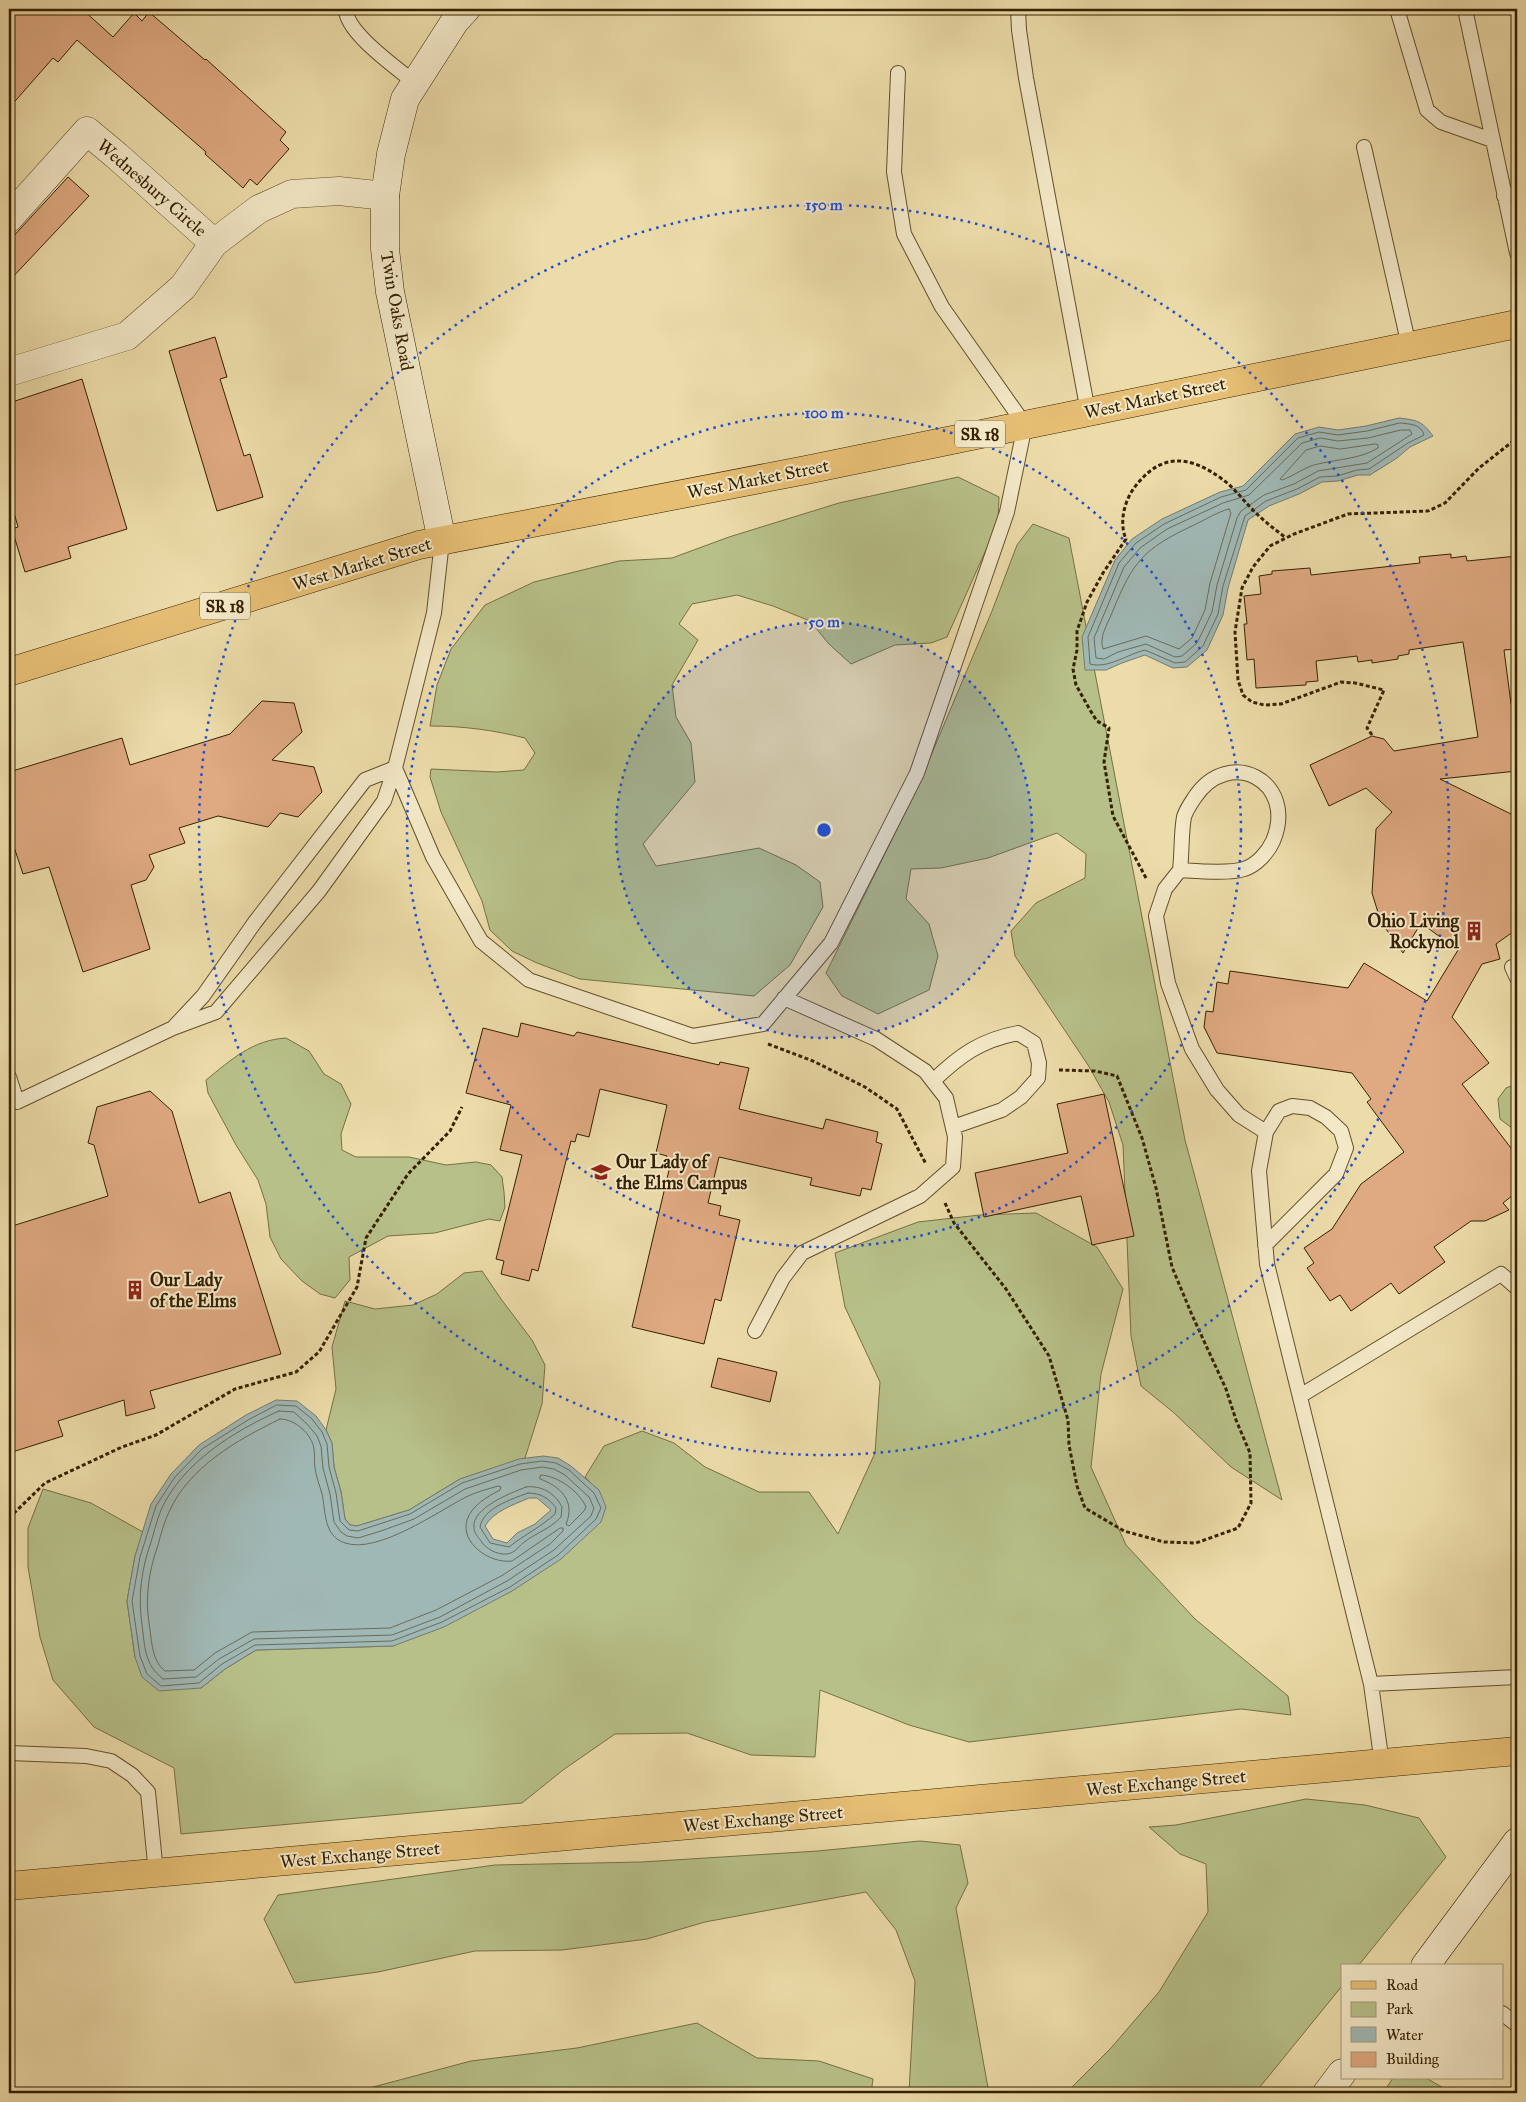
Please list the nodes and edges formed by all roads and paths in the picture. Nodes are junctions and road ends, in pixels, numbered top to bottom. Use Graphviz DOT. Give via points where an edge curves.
graph roads {
  1 [pos="346,9"];
  2 [pos="466,9"];
  3 [pos="1018,9"];
  4 [pos="1396,9"];
  5 [pos="1465,9"];
  6 [pos="898,72"];
  7 [pos="415,83"];
  8 [pos="1492,140"];
  9 [pos="1364,147"];
  10 [pos="1510,194"];
  11 [pos="385,196"];
  12 [pos="9,218"];
  13 [pos="214,243"];
  14 [pos="1517,253"];
  15 [pos="1517,324"];
  16 [pos="1409,346"];
  17 [pos="9,372"];
  18 [pos="1088,412"];
  19 [pos="1025,425"];
  20 [pos="1517,438"];
  21 [pos="1286,538"];
  22 [pos="442,541"];
  23 [pos="9,672"];
  24 [pos="1372,736"];
  25 [pos="395,768"];
  26 [pos="1180,870"];
  27 [pos="1162,898"];
  28 [pos="784,998"];
  29 [pos="743,1027"];
  30 [pos="172,1028"];
  31 [pos="1039,1068"];
  32 [pos="9,1077"];
  33 [pos="933,1081"];
  34 [pos="13,1103"];
  35 [pos="462,1107"];
  36 [pos="953,1127"];
  37 [pos="1266,1132"];
  38 [pos="935,1183"];
  39 [pos="1265,1245"];
  40 [pos="1517,1288"];
  41 [pos="755,1331"];
  42 [pos="1300,1396"];
  43 [pos="9,1518"];
  44 [pos="1517,1677"];
  45 [pos="1371,1684"];
  46 [pos="1517,1750"];
  47 [pos="9,1753"];
  48 [pos="1382,1764"];
  49 [pos="1517,1842"];
  50 [pos="156,1873"];
  51 [pos="9,1886"];
  52 [pos="1433,1963"];
  53 [pos="1504,2015"];
  54 [pos="1517,2025"];
  55 [pos="1341,2074"];
  56 [pos="1327,2093"];
  1 -- 7 [label="lane" via="346,18 359,35"];
  2 -- 7 [label="street, Twin Oaks Road"];
  3 -- 18 [label="lane" via="1026,78"];
  4 -- 8 [label="lane" via="1426,110 1441,122"];
  5 -- 8 [label="lane"];
  6 -- 19 [label="lane" via="894,172 904,234 942,307"];
  7 -- 11 [label="street, Twin Oaks Road" via="405,99 391,154"];
  8 -- 10 [label="lane"];
  9 -- 16 [label="lane"];
  10 -- 14 [label="lane"];
  11 -- 13 [label="street" via="338,191 292,194 259,209"];
  11 -- 22 [label="street, Twin Oaks Road" via="385,249 390,292"];
  12 -- 13 [label="street, Wednesbury Circle" via="87,132"];
  13 -- 17 [label="street" via="183,287 127,336"];
  15 -- 16 [label="main road, West Market Street / SR 18"];
  16 -- 18 [label="main road, West Market Street / SR 18"];
  18 -- 19 [label="main road, West Market Street / SR 18"];
  19 -- 22 [label="main road, West Market Street / SR 18"];
  19 -- 28 [label="lane" via="1007,512 917,773 831,943"];
  20 -- 21 [label="path" via="1479,468 1445,503 1428,511 1348,514"];
  21 -- 24 [label="path" via="1270,546 1242,588 1235,632 1238,680 1243,695 1264,705 1281,704 1341,682 1355,682 1384,690 1366,728"];
  21 -- 27 [label="path" via="1223,479 1193,462 1169,460 1144,474 1131,492 1124,510 1126,538 1103,572 1077,631 1072,669 1076,685 1097,721 1109,728 1104,762 1113,816 1150,884"];
  22 -- 23 [label="main road, West Market Street / SR 18" via="419,545"];
  22 -- 25 [label="lane" via="434,613"];
  25 -- 29 [label="lane" via="433,857 481,941 529,980 693,1036"];
  25 -- 30 [label="lane" via="365,780 255,922 203,996"];
  25 -- 30 [label="lane" via="384,801 319,891 216,1012"];
  26 -- 26 [label="lane" via="1244,869 1259,861 1270,849 1275,837 1277,803 1261,779 1244,773 1224,774 1200,789 1184,817"];
  26 -- 27 [label="lane"];
  27 -- 37 [label="lane" via="1156,916 1168,983 1192,1049 1217,1090 1239,1115"];
  28 -- 29 [label="lane" via="763,1024"];
  28 -- 33 [label="lane" via="876,1040 925,1071"];
  29 -- 38 [label="path" via="770,1045 865,1087 897,1109"];
  30 -- 34 [label="lane"];
  31 -- 33 [label="lane" via="1034,1044 1018,1033 982,1043 955,1059"];
  31 -- 36 [label="lane" via="1038,1078 1021,1097 1002,1110"];
  31 -- 38 [label="path" via="1095,1071 1116,1076 1134,1115 1156,1188 1172,1268 1226,1389 1250,1453 1250,1503 1238,1528 1196,1543 1164,1542 1124,1531 1085,1508 1069,1445 1068,1420 1048,1356 1006,1290 954,1223"];
  32 -- 34 [label="lane"];
  33 -- 36 [label="lane" via="946,1098"];
  35 -- 43 [label="path" via="450,1131 408,1174 366,1238 357,1287 319,1352 296,1372 235,1390 156,1435 45,1482"];
  36 -- 38 [label="lane" via="953,1167"];
  37 -- 39 [label="lane" via="1259,1171"];
  37 -- 39 [label="lane" via="1279,1111 1292,1106 1310,1108 1326,1116 1341,1131 1346,1148 1336,1174"];
  38 -- 41 [label="lane" via="920,1196 802,1253 783,1278"];
  39 -- 42 [label="lane"];
  40 -- 42 [label="lane" via="1502,1274"];
  42 -- 45 [label="lane"];
  44 -- 45 [label="lane"];
  45 -- 48 [label="lane"];
  46 -- 48 [label="main road, West Exchange Street"];
  47 -- 50 [label="lane" via="103,1759 132,1775 148,1792"];
  48 -- 50 [label="main road, West Exchange Street"];
  49 -- 52 [label="street"];
  50 -- 51 [label="main road, West Exchange Street"];
  53 -- 54 [label="lane"];
  55 -- 56 [label="street"];
}
